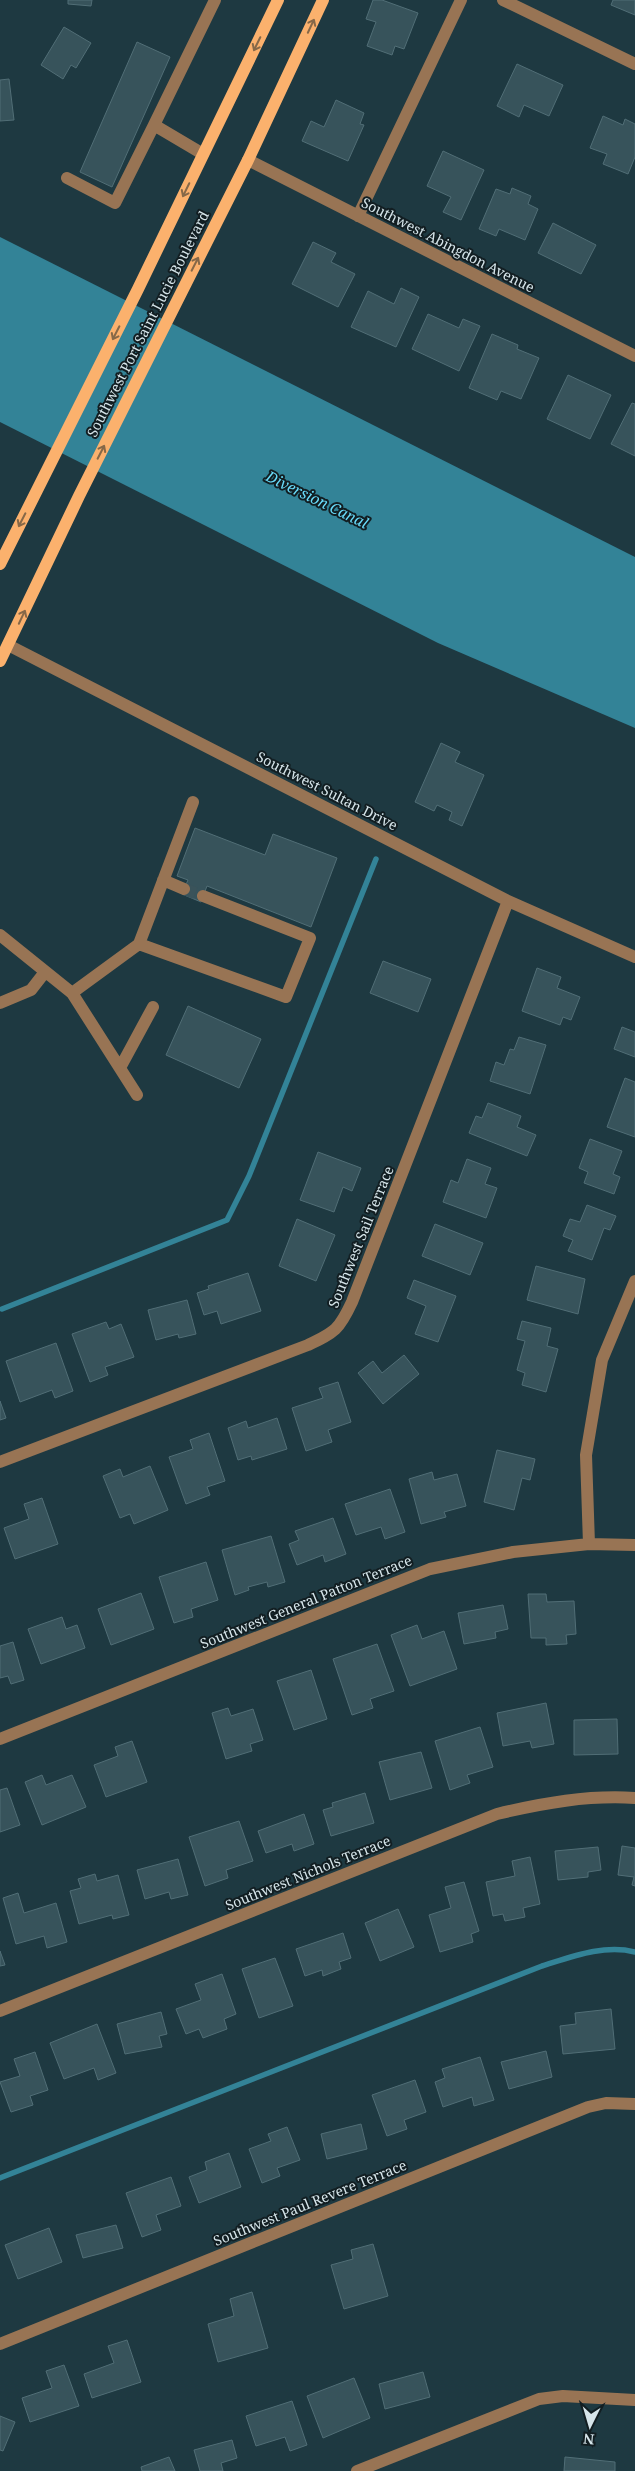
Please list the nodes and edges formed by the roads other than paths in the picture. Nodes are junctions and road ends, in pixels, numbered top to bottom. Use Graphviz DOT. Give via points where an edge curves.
graph roads {
  1 [pos="215,0"];
  2 [pos="278,0"];
  3 [pos="323,0"];
  4 [pos="461,0"];
  5 [pos="502,0"];
  6 [pos="635,64"];
  7 [pos="154,125"];
  8 [pos="203,154"];
  9 [pos="248,160"];
  10 [pos="67,178"];
  11 [pos="358,216"];
  12 [pos="635,356"];
  13 [pos="0,564"];
  14 [pos="8,645"];
  15 [pos="0,661"];
  16 [pos="193,802"];
  17 [pos="163,880"];
  18 [pos="184,889"];
  19 [pos="203,896"];
  20 [pos="508,901"];
  21 [pos="0,936"];
  22 [pos="139,944"];
  23 [pos="635,957"];
  24 [pos="45,972"];
  25 [pos="72,993"];
  26 [pos="0,1003"];
  27 [pos="153,1007"];
  28 [pos="120,1068"];
  29 [pos="137,1095"];
  30 [pos="635,1281"];
  31 [pos="0,1462"];
  32 [pos="589,1544"];
  33 [pos="635,1545"];
  34 [pos="0,1739"];
  35 [pos="635,1798"];
  36 [pos="0,2011"];
  37 [pos="635,2104"];
  38 [pos="0,2344"];
  39 [pos="635,2400"];
  40 [pos="357,2471"];
  1 -- 7 [label="street"];
  2 -- 8 [label="main road, Southwest Port Saint Lucie Boulevard, one-way"];
  9 -- 3 [label="main road, Southwest Port Saint Lucie Boulevard, one-way"];
  4 -- 11 [label="street"];
  5 -- 6 [label="street"];
  7 -- 8 [label="street"];
  7 -- 10 [label="street" via="115,203"];
  8 -- 13 [label="main road, Southwest Port Saint Lucie Boulevard, one-way"];
  9 -- 11 [label="street, Southwest Abingdon Avenue"];
  14 -- 9 [label="main road, Southwest Port Saint Lucie Boulevard, one-way"];
  11 -- 12 [label="street, Southwest Abingdon Avenue"];
  14 -- 15 [label="main road, Southwest Port Saint Lucie Boulevard"];
  14 -- 20 [label="street, Southwest Sultan Drive"];
  16 -- 17 [label="street"];
  17 -- 18 [label="street"];
  17 -- 22 [label="street"];
  19 -- 22 [label="street" via="310,938 286,998"];
  20 -- 23 [label="street, Southwest Sultan Drive"];
  20 -- 31 [label="street, Southwest Sail Terrace" via="352,1302 334,1332 308,1345"];
  21 -- 24 [label="street"];
  22 -- 25 [label="street"];
  24 -- 25 [label="street"];
  24 -- 26 [label="street" via="31,990"];
  25 -- 28 [label="street"];
  27 -- 28 [label="street"];
  28 -- 29 [label="street"];
  30 -- 32 [label="street" via="602,1360 586,1455"];
  32 -- 33 [label="street, Southwest General Patton Terrace"];
  32 -- 34 [label="street, Southwest General Patton Terrace" via="513,1552 430,1569"];
  35 -- 36 [label="street, Southwest Nichols Terrace" via="573,1799 498,1814"];
  37 -- 38 [label="street, Southwest Paul Revere Terrace" via="611,2103 588,2107"];
  39 -- 40 [label="street" via="562,2396 539,2399"];
}
